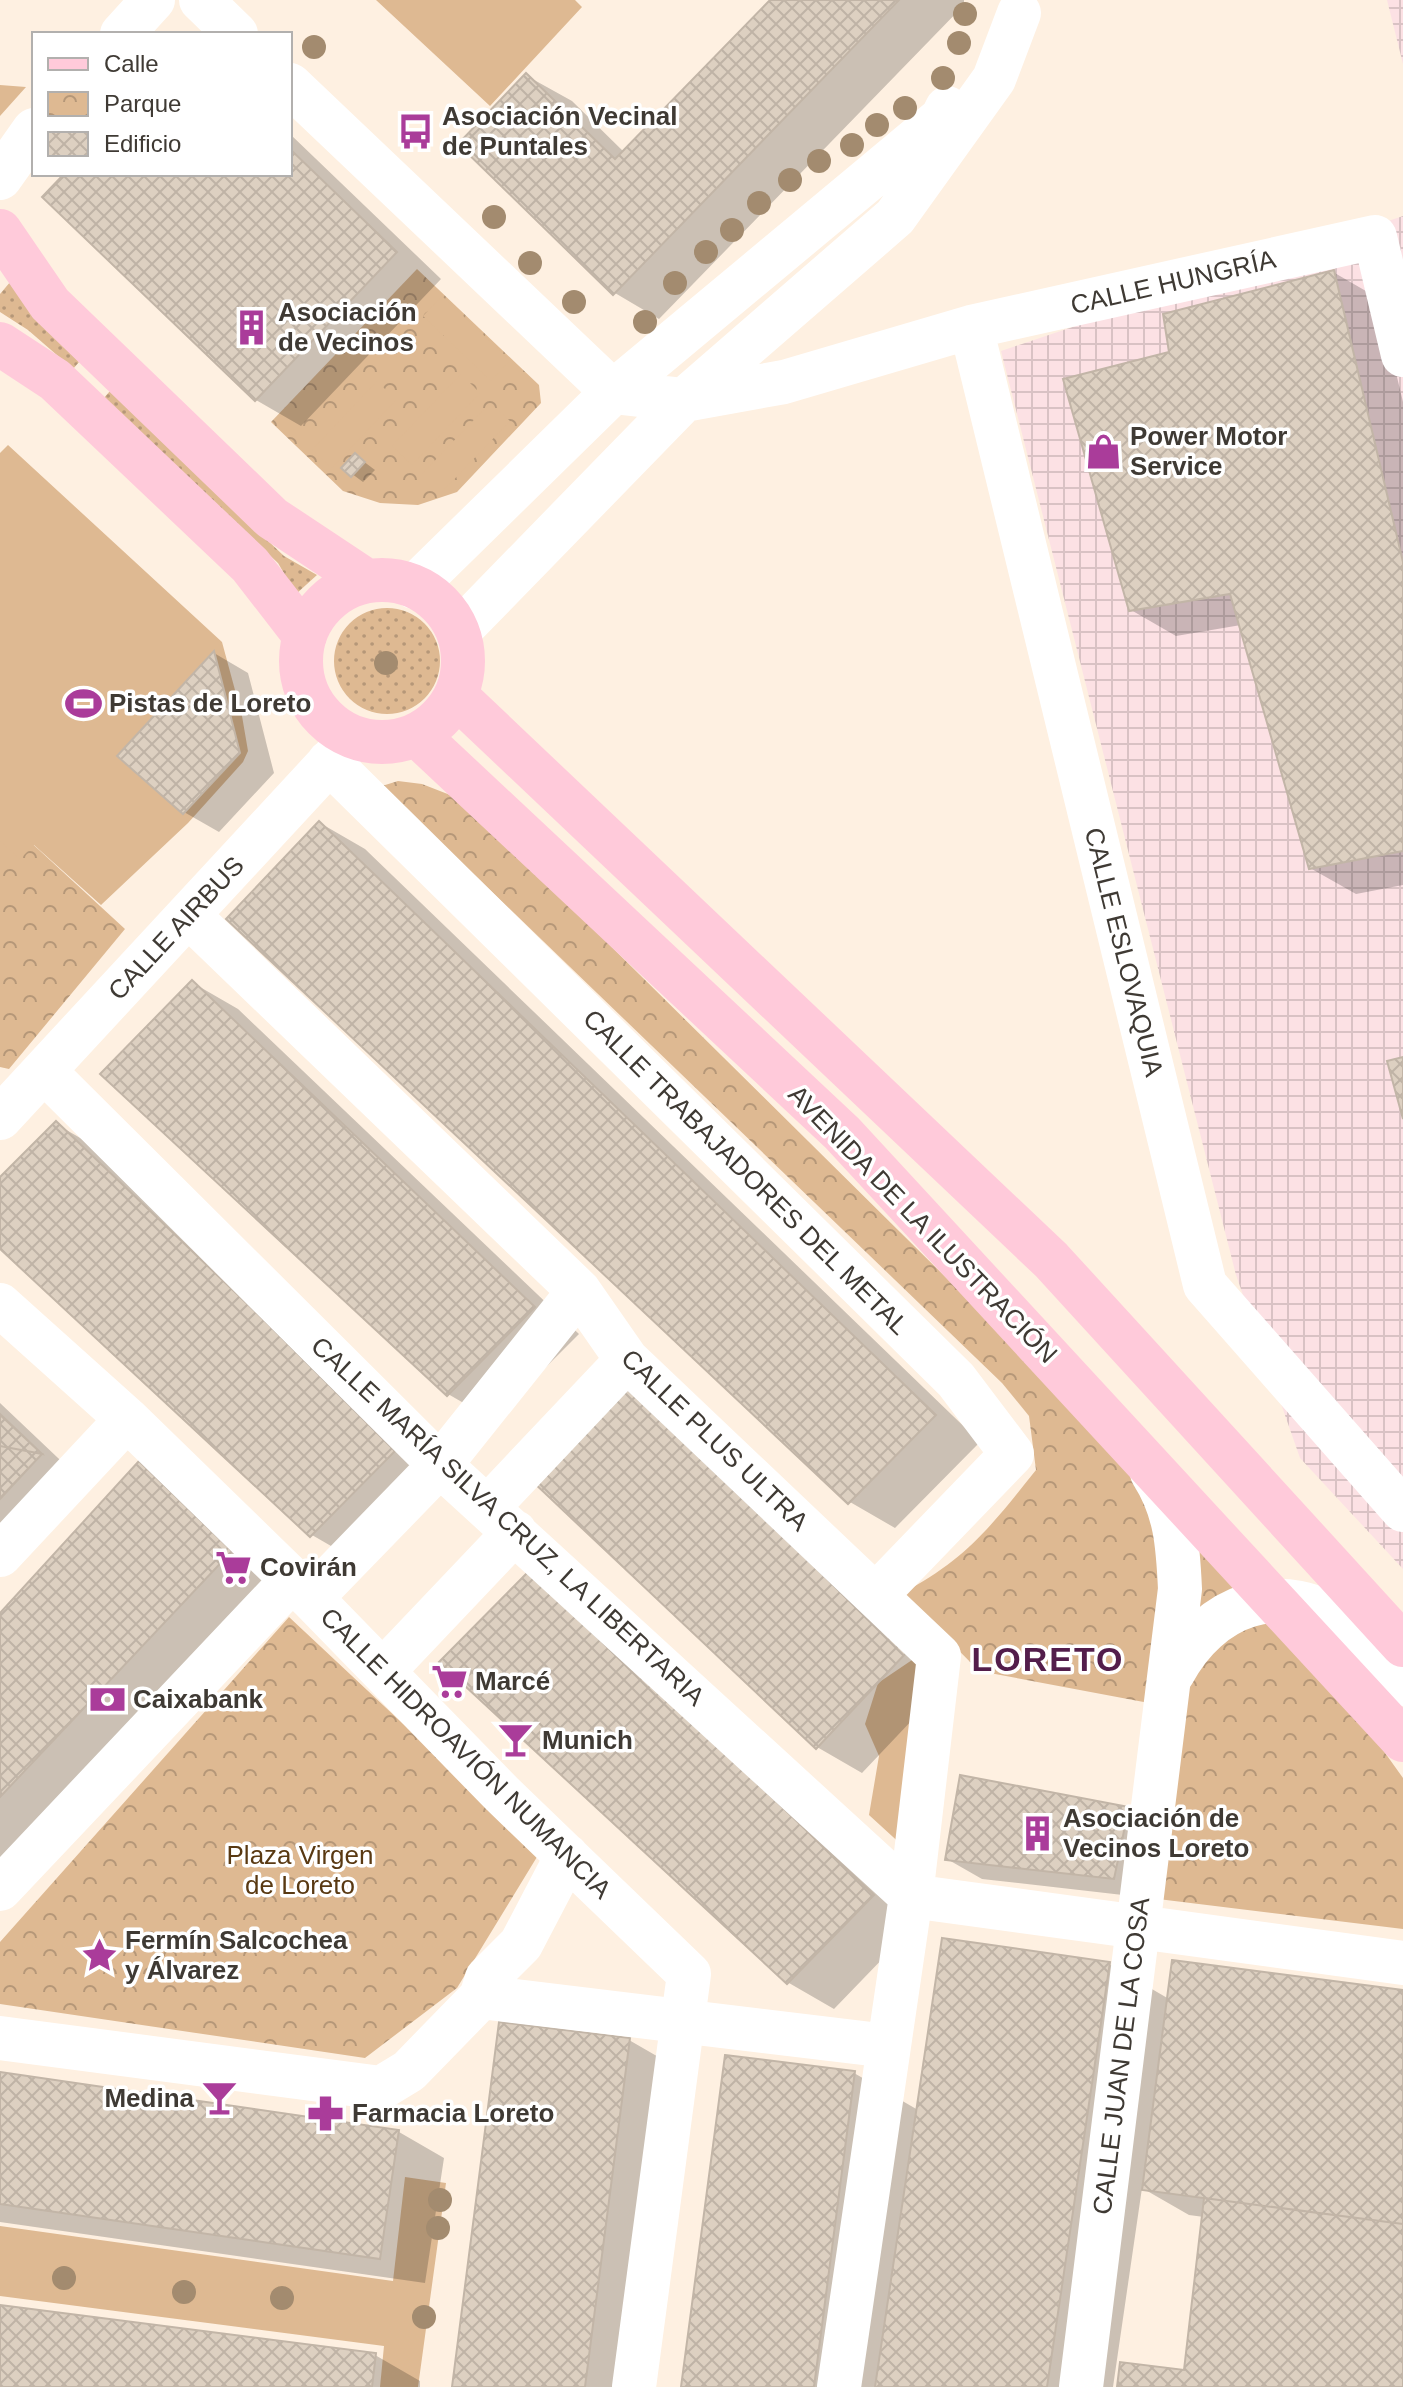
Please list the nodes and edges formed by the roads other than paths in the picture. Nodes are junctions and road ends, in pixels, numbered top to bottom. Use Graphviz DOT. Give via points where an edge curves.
graph roads {
  1 [pos="153,0"];
  2 [pos="201,0"];
  3 [pos="1011,5"];
  4 [pos="124,32"];
  5 [pos="234,32"];
  6 [pos="292,87"];
  7 [pos="32,131"];
  8 [pos="32,133"];
  9 [pos="0,152"];
  10 [pos="0,178"];
  11 [pos="0,231"];
  12 [pos="971,327"];
  13 [pos="0,344"];
  14 [pos="1403,355"];
  15 [pos="613,392"];
  16 [pos="684,400"];
  17 [pos="367,581"];
  18 [pos="414,587"];
  19 [pos="458,632"];
  20 [pos="305,636"];
  21 [pos="456,696"];
  22 [pos="417,735"];
  23 [pos="341,750"];
  24 [pos="188,915"];
  25 [pos="44,1071"];
  26 [pos="0,1118"];
  27 [pos="579,1291"];
  28 [pos="0,1305"];
  29 [pos="627,1360"];
  30 [pos="127,1419"];
  31 [pos="1137,1451"];
  32 [pos="440,1465"];
  33 [pos="1403,1510"];
  34 [pos="501,1519"];
  35 [pos="0,1555"];
  36 [pos="301,1589"];
  37 [pos="876,1595"];
  38 [pos="1274,1599"];
  39 [pos="1403,1645"];
  40 [pos="384,1670"];
  41 [pos="1170,1678"];
  42 [pos="1403,1684"];
  43 [pos="1403,1740"];
  44 [pos="567,1856"];
  45 [pos="0,1889"];
  46 [pos="911,1896"];
  47 [pos="1136,1927"];
  48 [pos="1403,1963"];
  49 [pos="481,1997"];
  50 [pos="684,2019"];
  51 [pos="0,2038"];
  52 [pos="888,2046"];
  53 [pos="634,2387"];
  54 [pos="839,2387"];
  55 [pos="1081,2387"];
  1 -- 4 [label="street"];
  2 -- 5 [label="street"];
  3 -- 15 [label="street" via="942,118"];
  3 -- 16 [label="street" via="994,79 895,217"];
  6 -- 15 [label="street"];
  7 -- 9 [label="street"];
  8 -- 10 [label="street"];
  11 -- 17 [label="main road" via="50,304 272,518"];
  12 -- 14 [label="street, CALLE HUNGRÍA" via="1375,237"];
  12 -- 16 [label="street, CALLE HUNGRÍA" via="784,382"];
  12 -- 33 [label="street, CALLE ESLOVAQUIA" via="1205,1285"];
  13 -- 20 [label="main road" via="55,380 250,565"];
  15 -- 16 [label="street, CALLE HUNGRÍA"];
  15 -- 18 [label="street"];
  16 -- 19 [label="street"];
  17 -- 18 [label="main road" via="391,580"];
  17 -- 20 [label="main road" via="328,600"];
  18 -- 19 [label="main road" via="448,613"];
  19 -- 21 [label="main road" via="462,675"];
  20 -- 23 [label="main road" via="300,656 308,696"];
  21 -- 22 [label="main road" via="440,719"];
  21 -- 39 [label="main road, AVENIDA DE LA ILUSTRACIÓN" via="1051,1260"];
  22 -- 23 [label="main road"];
  22 -- 31 [label="main road, AVENIDA DE LA ILUSTRACIÓN" via="842,1133"];
  23 -- 24 [label="street, CALLE AIRBUS"];
  23 -- 37 [label="street, CALLE TRABAJADORES DEL METAL" via="956,1380 1012,1454"];
  24 -- 25 [label="street, CALLE AIRBUS"];
  24 -- 27 [label="street, CALLE PLUS ULTRA"];
  25 -- 26 [label="street, CALLE AIRBUS"];
  25 -- 32 [label="street, CALLE MARÍA SILVA CRUZ, LA LIBERTARIA"];
  27 -- 29 [label="street, CALLE PLUS ULTRA"];
  27 -- 32 [label="street"];
  28 -- 30 [label="street, CALLE HIDROAVIÓN NUMANCIA"];
  29 -- 34 [label="street"];
  29 -- 37 [label="street, CALLE PLUS ULTRA"];
  30 -- 35 [label="street"];
  30 -- 36 [label="street, CALLE HIDROAVIÓN NUMANCIA"];
  31 -- 38 [label="main road, AVENIDA DE LA ILUSTRACIÓN"];
  31 -- 41 [label="street, CALLE JUAN DE LA COSA" via="1168,1500 1177,1535 1180,1589"];
  32 -- 34 [label="street, CALLE MARÍA SILVA CRUZ, LA LIBERTARIA"];
  32 -- 36 [label="street"];
  34 -- 40 [label="street"];
  34 -- 46 [label="street, CALLE MARÍA SILVA CRUZ, LA LIBERTARIA"];
  36 -- 40 [label="street, CALLE HIDROAVIÓN NUMANCIA"];
  36 -- 45 [label="street"];
  37 -- 46 [label="street, CALLE PLUS ULTRA" via="939,1656"];
  38 -- 41 [label="street, CALLE JUAN DE LA COSA" via="1226,1614 1200,1633"];
  38 -- 42 [label="street" via="1348,1626"];
  38 -- 43 [label="main road, AVENIDA DE LA ILUSTRACIÓN"];
  40 -- 44 [label="street, CALLE HIDROAVIÓN NUMANCIA"];
  41 -- 47 [label="street, CALLE JUAN DE LA COSA"];
  44 -- 49 [label="street" via="521,1944 487,1978"];
  44 -- 50 [label="street, CALLE HIDROAVIÓN NUMANCIA" via="689,1974"];
  46 -- 47 [label="street"];
  46 -- 52 [label="street"];
  47 -- 48 [label="street"];
  47 -- 55 [label="street, CALLE JUAN DE LA COSA"];
  49 -- 50 [label="street"];
  49 -- 51 [label="street" via="409,2071 381,2088"];
  50 -- 52 [label="street"];
  50 -- 53 [label="street"];
  52 -- 54 [label="street"];
}
